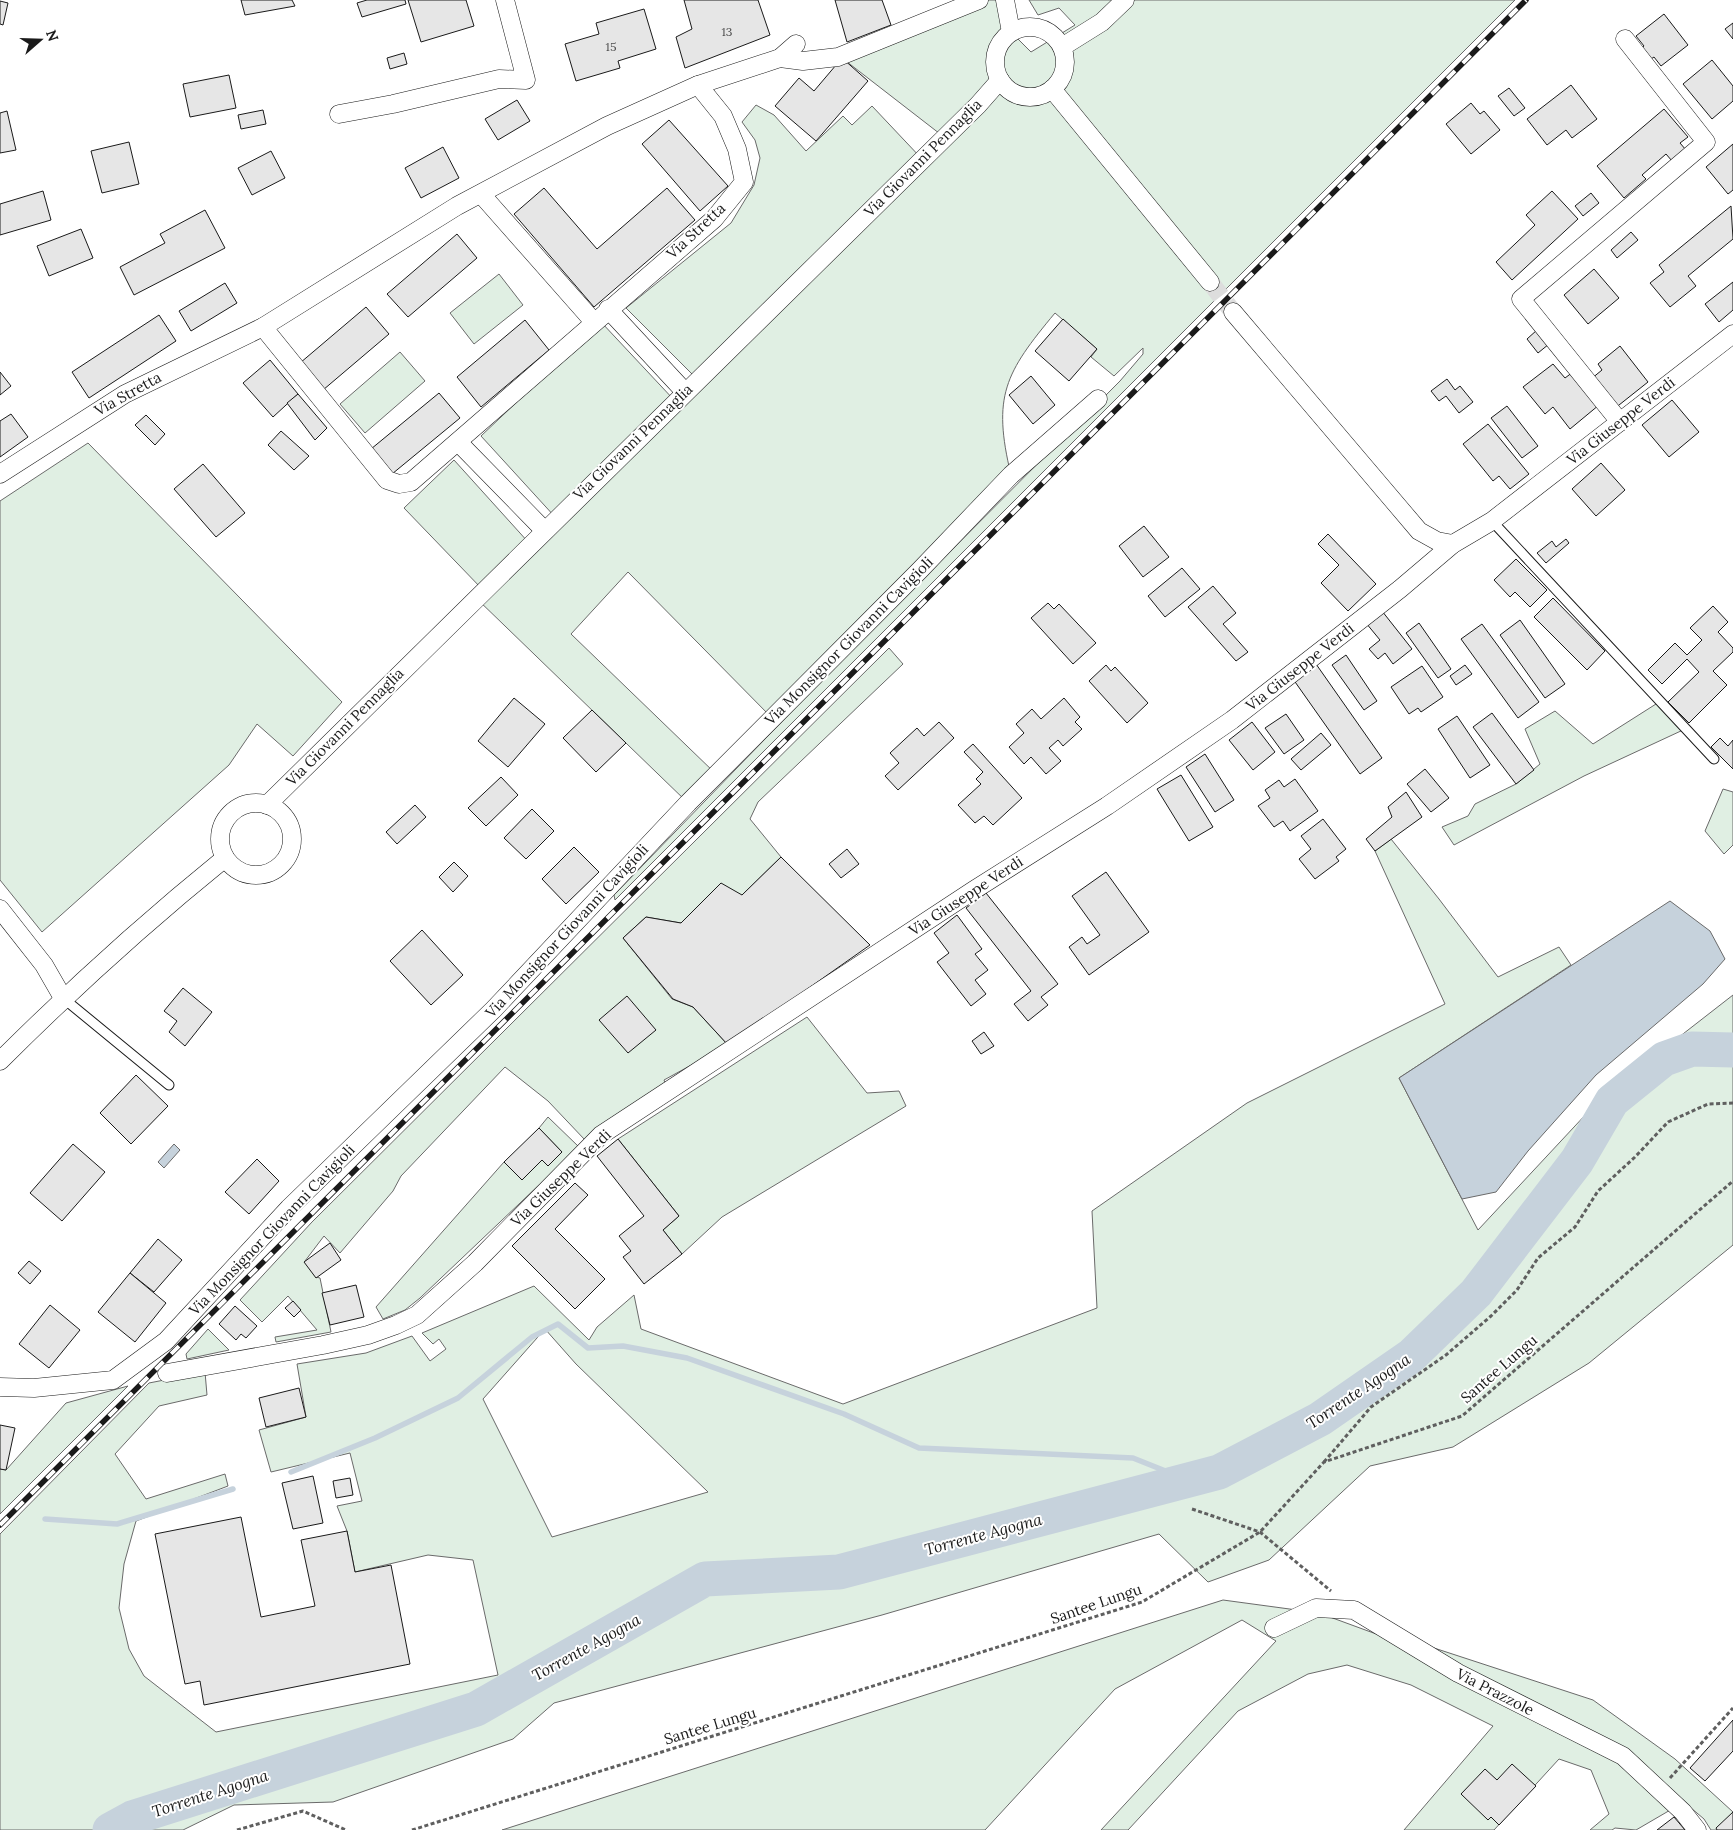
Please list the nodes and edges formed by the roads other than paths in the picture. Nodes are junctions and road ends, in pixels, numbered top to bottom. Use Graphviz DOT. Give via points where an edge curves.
graph roads {
  1 [pos="505,0"];
  2 [pos="979,0"];
  3 [pos="1005,0"];
  4 [pos="1125,0"];
  5 [pos="1011,32"];
  6 [pos="1625,39"];
  7 [pos="796,44"];
  8 [pos="1062,47"];
  9 [pos="780,58"];
  10 [pos="1000,80"];
  11 [pos="698,85"];
  12 [pos="1052,89"];
  13 [pos="339,114"];
  14 [pos="481,194"];
  15 [pos="1208,279"];
  16 [pos="608,310"];
  17 [pos="1233,312"];
  18 [pos="594,322"];
  19 [pos="263,327"];
  20 [pos="1733,334"];
  21 [pos="685,392"];
  22 [pos="1098,399"];
  23 [pos="1620,422"];
  24 [pos="458,442"];
  25 [pos="0,474"];
  26 [pos="1492,521"];
  27 [pos="544,530"];
  28 [pos="1453,544"];
  29 [pos="1714,759"];
  30 [pos="267,804"];
  31 [pos="225,858"];
  32 [pos="0,909"];
  33 [pos="62,998"];
  34 [pos="0,1061"];
  35 [pos="169,1085"];
  36 [pos="167,1373"];
  37 [pos="0,1386"];
  38 [pos="1274,1628"];
  39 [pos="1697,1830"];
  1 -- 13 [label="street" via="526,80 499,79"];
  2 -- 9 [label="street" via="838,57 803,61"];
  3 -- 5 [label="street"];
  4 -- 8 [label="street" via="1102,22"];
  5 -- 8 [label="street" via="1022,27 1046,30"];
  5 -- 10 [label="street" via="998,48 996,70"];
  6 -- 23 [label="street" via="1706,142 1521,298"];
  7 -- 9 [label="street, Via Stretta"];
  8 -- 12 [label="street" via="1064,70"];
  9 -- 11 [label="street, Via Stretta"];
  10 -- 12 [label="street" via="1008,89 1030,97"];
  10 -- 21 [label="street, Via Giovanni Pennaglia"];
  11 -- 14 [label="street, Via Stretta" via="607,126"];
  11 -- 16 [label="street, Via Stretta" via="723,116 737,149 744,182 714,219"];
  12 -- 15 [label="street"];
  14 -- 18 [label="street"];
  14 -- 19 [label="street, Via Stretta"];
  16 -- 18 [label="street, Via Stretta"];
  16 -- 21 [label="street"];
  17 -- 28 [label="street" via="1419,531 1436,541"];
  18 -- 24 [label="street, Via Stretta"];
  19 -- 24 [label="street, Via Stretta" via="387,480 399,484 411,482"];
  19 -- 25 [label="street, Via Stretta" via="125,394"];
  20 -- 23 [label="street, Via Giuseppe Verdi"];
  21 -- 27 [label="street, Via Giovanni Pennaglia"];
  22 -- 37 [label="street, Via Monsignor Giovanni Cavigioli" via="1011,475 688,803 494,1009 289,1208 166,1341 113,1380 34,1388"];
  23 -- 26 [label="street, Via Giuseppe Verdi"];
  24 -- 27 [label="street"];
  26 -- 28 [label="street, Via Giuseppe Verdi"];
  26 -- 29 [label="lane"];
  27 -- 30 [label="street, Via Giovanni Pennaglia"];
  28 -- 36 [label="street, Via Giuseppe Verdi" via="1232,720 601,1136 476,1262 417,1315 368,1335 323,1346"];
  30 -- 31 [label="street" via="252,803 238,807 227,817 220,830"];
  30 -- 31 [label="street" via="279,811 290,829 290,849 284,862 273,871 260,875 234,868"];
  31 -- 33 [label="street" via="145,923"];
  32 -- 33 [label="street" via="44,965"];
  33 -- 34 [label="street"];
  33 -- 35 [label="lane"];
  38 -- 39 [label="street, Via Prazzole" via="1316,1608 1354,1610 1458,1673 1623,1756 1683,1812"];
}
